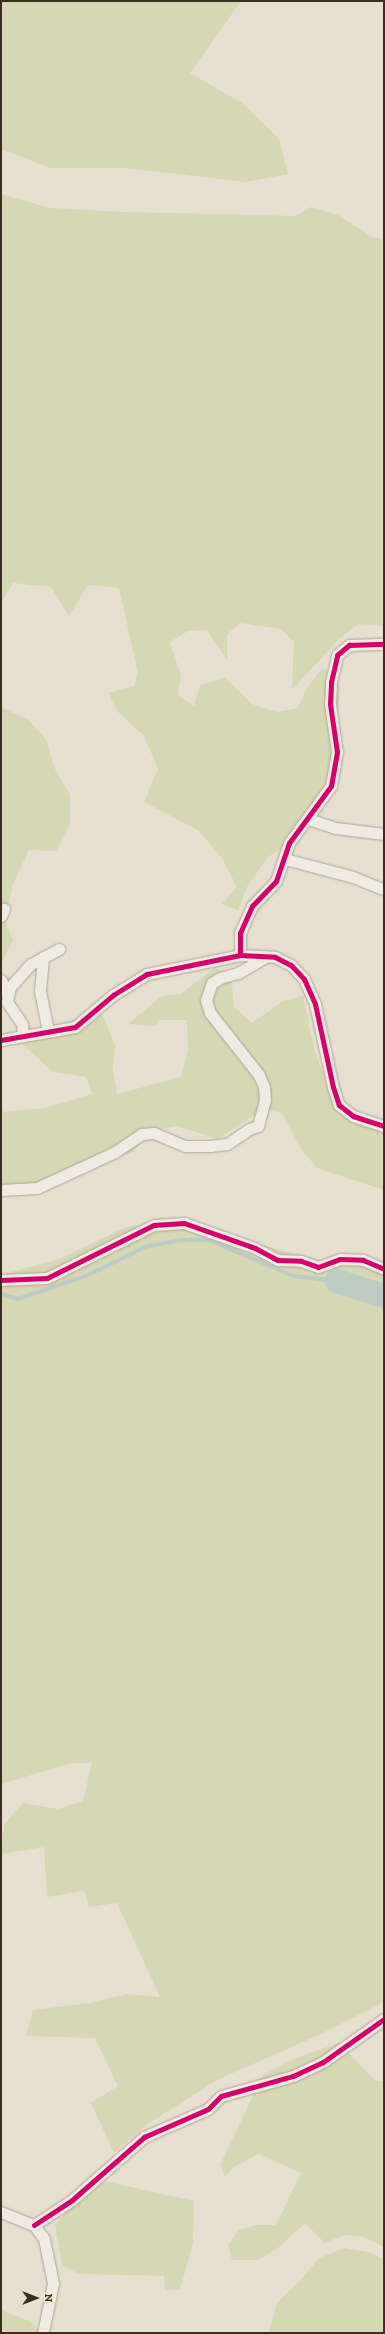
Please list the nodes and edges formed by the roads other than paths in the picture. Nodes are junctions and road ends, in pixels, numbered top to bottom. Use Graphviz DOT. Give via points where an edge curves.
graph roads {
  1 [pos="384,644"];
  2 [pos="308,818"];
  3 [pos="384,834"];
  4 [pos="285,859"];
  5 [pos="383,889"];
  6 [pos="58,949"];
  7 [pos="240,956"];
  8 [pos="43,957"];
  9 [pos="267,957"];
  10 [pos="1,980"];
  11 [pos="7,995"];
  12 [pos="48,1032"];
  13 [pos="23,1036"];
  14 [pos="1,1040"];
  15 [pos="384,1126"];
  16 [pos="1,1190"];
  17 [pos="384,1269"];
  18 [pos="1,1280"];
  19 [pos="384,2019"];
  20 [pos="1,2212"];
  21 [pos="34,2225"];
  22 [pos="43,2333"];
  1 -- 2 [label="street" via="349,645 337,655 331,682 330,704 337,752 335,771 331,786"];
  2 -- 3 [label="street" via="336,828"];
  2 -- 4 [label="street" via="290,843"];
  4 -- 5 [label="street" via="353,877"];
  4 -- 7 [label="street" via="276,881 252,906 240,933"];
  6 -- 8 [label="street"];
  7 -- 9 [label="street"];
  7 -- 12 [label="street" via="147,974 113,995 75,1026"];
  8 -- 11 [label="street" via="21,974"];
  8 -- 12 [label="street" via="40,991"];
  9 -- 15 [label="street" via="275,957 292,965 304,979 315,1004 339,1105 353,1116"];
  9 -- 16 [label="street" via="238,973 212,983 206,1000 210,1013 259,1075 264,1087 265,1100 258,1126 227,1144 210,1146 185,1146 154,1133 142,1134 115,1152 36,1188"];
  10 -- 11 [label="street"];
  11 -- 13 [label="street" via="7,1002 22,1024"];
  12 -- 13 [label="street"];
  13 -- 14 [label="street"];
  17 -- 18 [label="street" via="363,1260 340,1259 318,1267 302,1261 278,1260 255,1248 184,1223 154,1224 47,1278"];
  19 -- 21 [label="street" via="323,2062 293,2076 221,2096 208,2110 144,2137 72,2200"];
  20 -- 21 [label="street"];
  21 -- 22 [label="street" via="44,2239 53,2283"];
}
